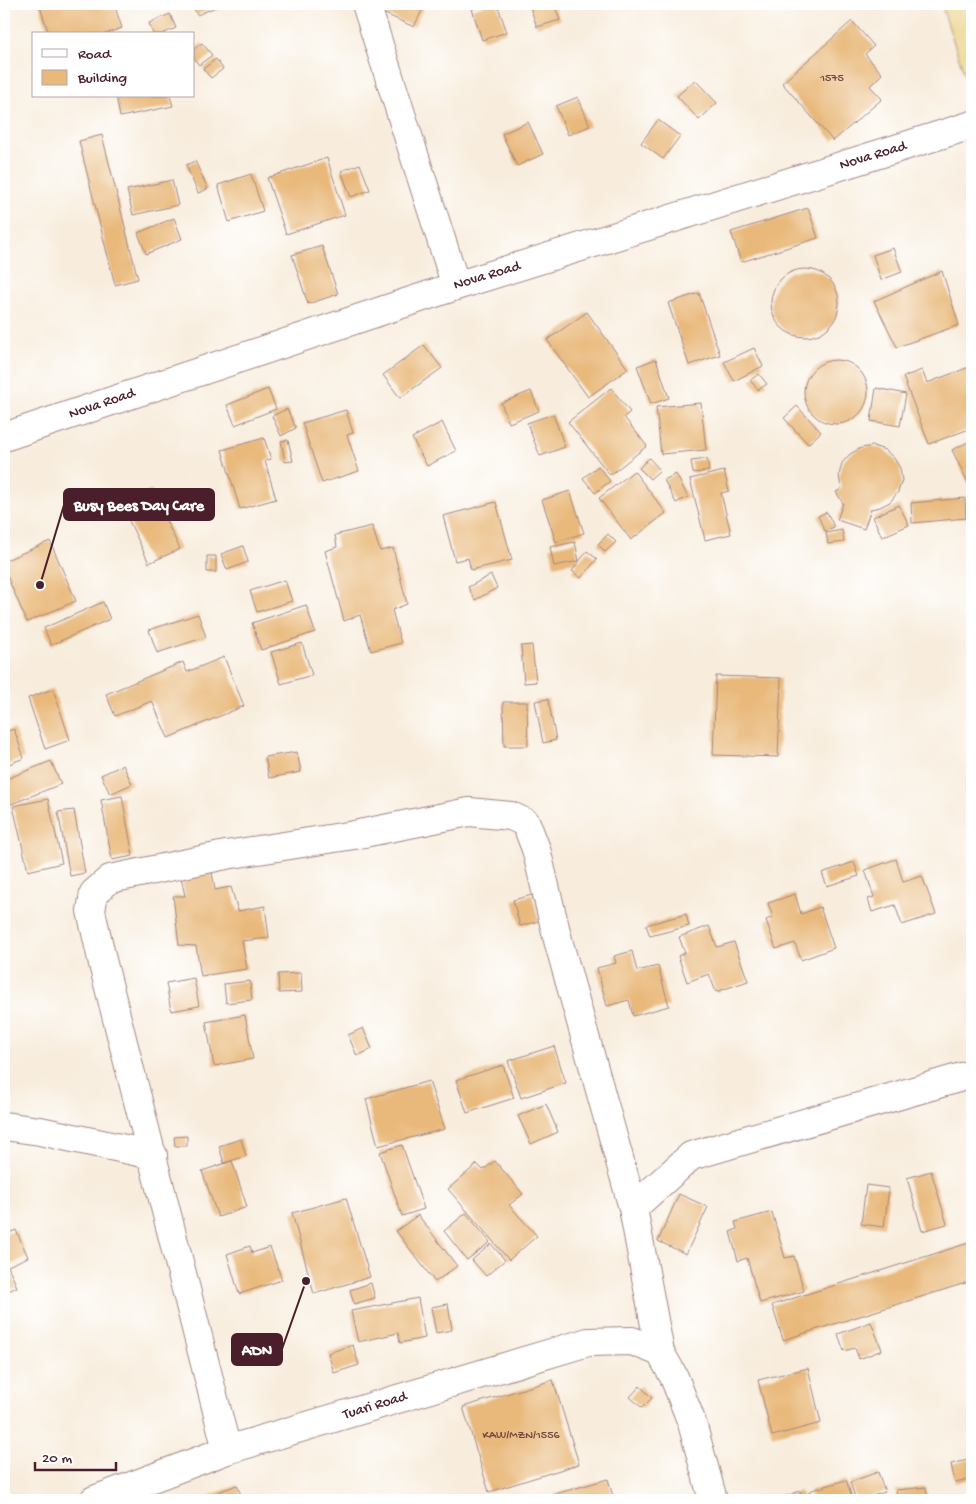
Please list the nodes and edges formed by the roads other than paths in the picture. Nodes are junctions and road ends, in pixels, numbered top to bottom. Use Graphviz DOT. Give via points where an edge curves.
graph roads {
  1 [pos="366,4"];
  2 [pos="972,125"];
  3 [pos="456,286"];
  4 [pos="4,437"];
  5 [pos="972,1074"];
  6 [pos="4,1126"];
  7 [pos="153,1156"];
  8 [pos="632,1208"];
  9 [pos="660,1352"];
  10 [pos="227,1450"];
  11 [pos="94,1500"];
  12 [pos="713,1500"];
  1 -- 3 [label="street"];
  2 -- 3 [label="street, Nova Road"];
  3 -- 4 [label="street, Nova Road"];
  5 -- 8 [label="street" via="691,1156"];
  6 -- 7 [label="street"];
  7 -- 8 [label="street" via="91,911 94,893 110,879 226,855 354,835 468,812 503,815 526,823 536,849"];
  7 -- 10 [label="street"];
  8 -- 9 [label="street"];
  9 -- 10 [label="street, Tuari Road" via="632,1341 588,1342"];
  9 -- 12 [label="street" via="692,1422"];
  10 -- 11 [label="street, Tuari Road"];
}
